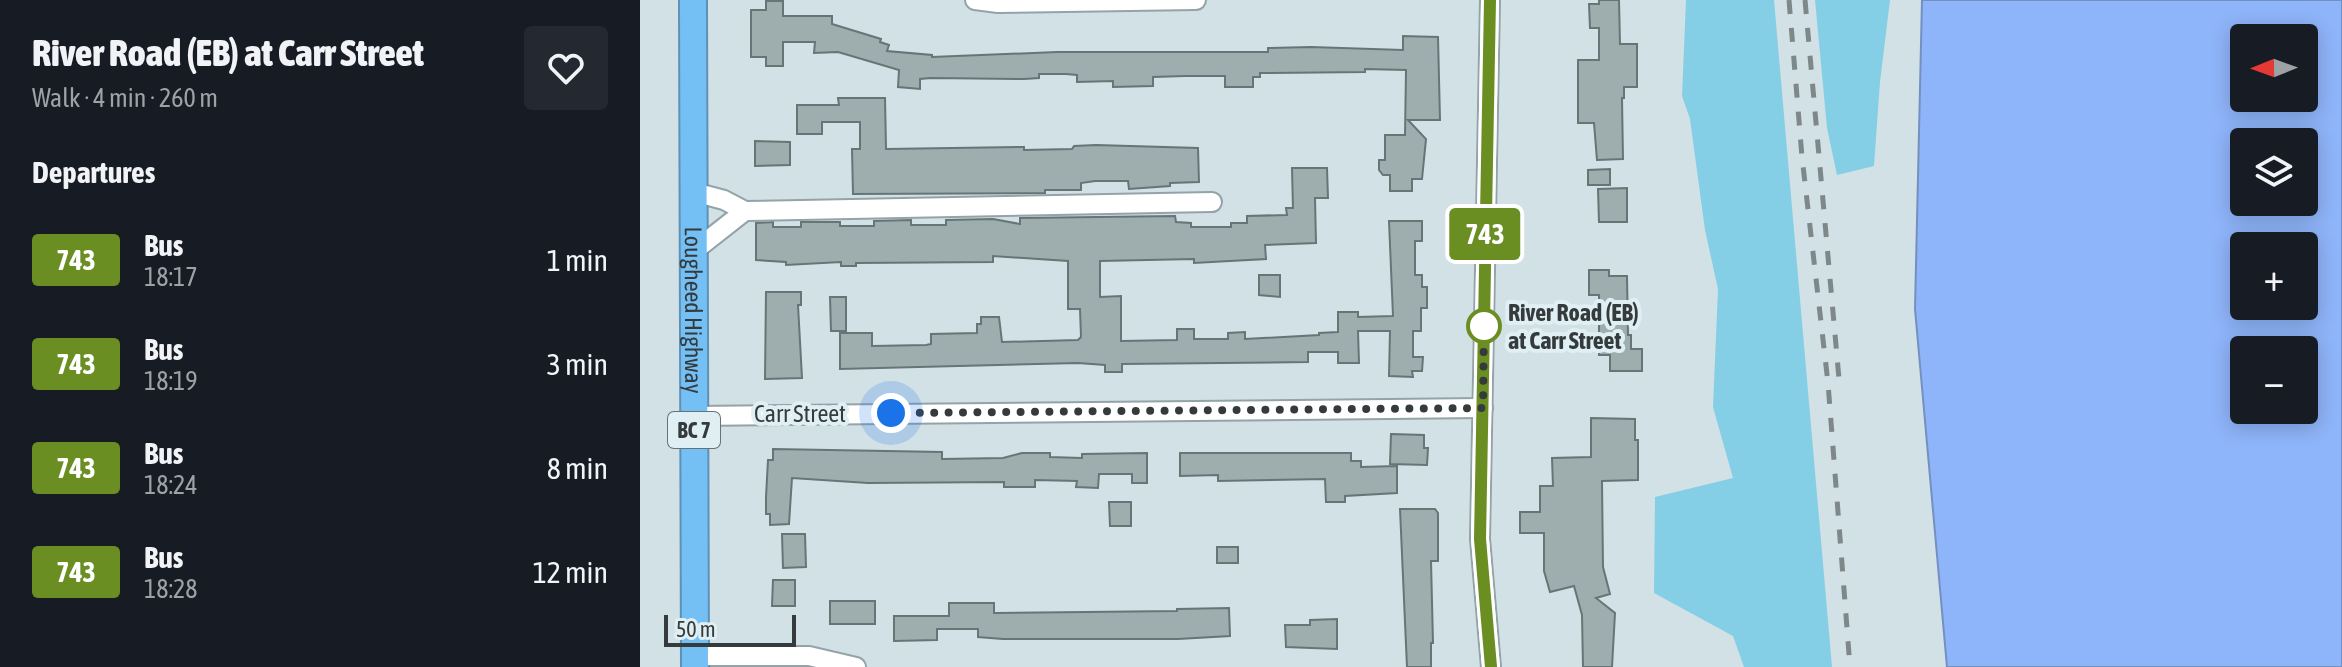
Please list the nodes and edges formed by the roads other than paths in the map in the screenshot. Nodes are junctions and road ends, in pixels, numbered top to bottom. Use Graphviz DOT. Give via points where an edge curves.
graph roads {
  1 [pos="693,0"];
  2 [pos="975,0"];
  3 [pos="1196,0"];
  4 [pos="1490,0"];
  5 [pos="694,192"];
  6 [pos="1212,202"];
  7 [pos="745,211"];
  8 [pos="694,251"];
  9 [pos="1483,408"];
  10 [pos="694,416"];
  11 [pos="695,662"];
  12 [pos="856,667"];
  13 [pos="1491,667"];
  1 -- 5 [label="highway, Lougheed Highway / BC 7"];
  2 -- 3 [label="street"];
  4 -- 9 [label="street"];
  5 -- 7 [label="street"];
  5 -- 8 [label="highway, Lougheed Highway / BC 7"];
  6 -- 7 [label="street"];
  7 -- 8 [label="street"];
  8 -- 10 [label="highway, Lougheed Highway / BC 7"];
  9 -- 10 [label="street, Carr Street"];
  9 -- 13 [label="street" via="1480,539"];
  10 -- 11 [label="highway, Lougheed Highway / BC 7"];
  11 -- 12 [label="street" via="809,656"];
}
